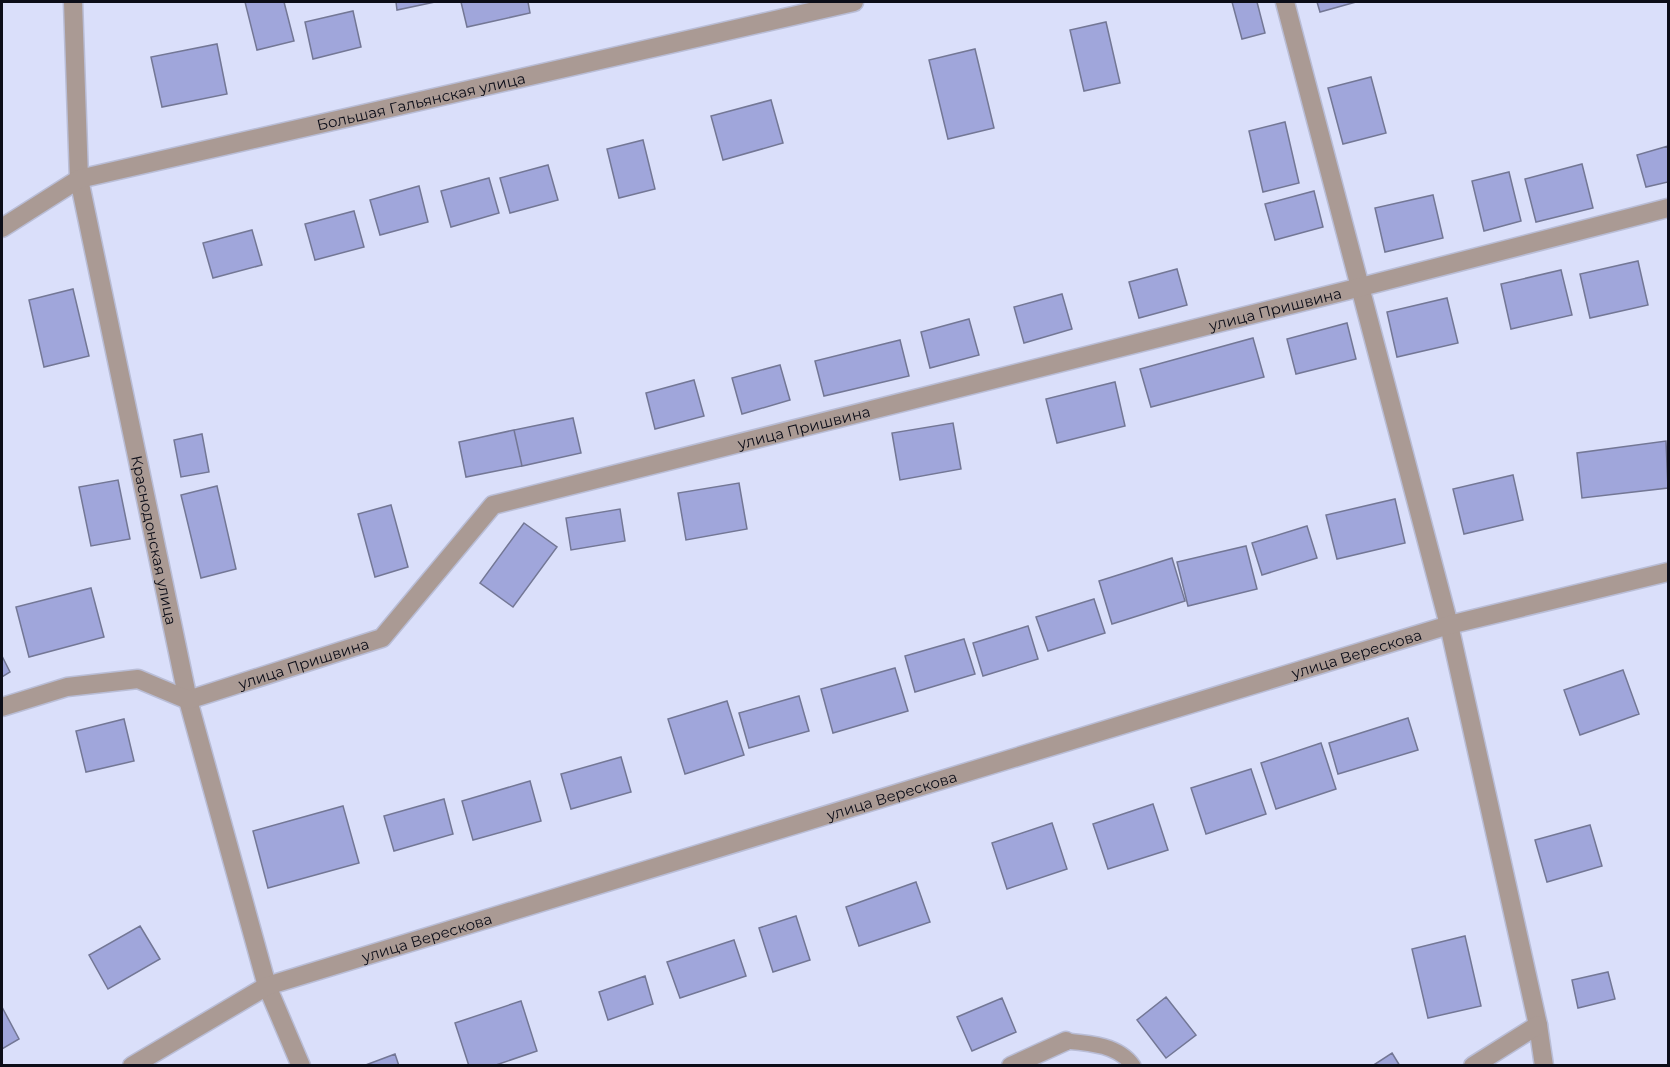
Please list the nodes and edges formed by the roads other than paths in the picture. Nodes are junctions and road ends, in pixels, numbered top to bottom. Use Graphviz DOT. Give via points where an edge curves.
graph roads {
  1 [pos="73,2"];
  2 [pos="854,2"];
  3 [pos="1285,2"];
  4 [pos="79,179"];
  5 [pos="1668,208"];
  6 [pos="2,228"];
  7 [pos="1361,287"];
  8 [pos="1668,572"];
  9 [pos="1449,625"];
  10 [pos="188,700"];
  11 [pos="2,707"];
  12 [pos="267,986"];
  13 [pos="1538,1025"];
  14 [pos="1066,1041"];
  15 [pos="132,1065"];
  16 [pos="301,1065"];
  17 [pos="1011,1065"];
  18 [pos="1133,1065"];
  19 [pos="1473,1065"];
  20 [pos="1544,1065"];
  1 -- 4 [label="street, Краснодонская улица"];
  2 -- 4 [label="street, Большая Гальянская улица"];
  3 -- 7 [label="street"];
  4 -- 6 [label="street, Большая Гальянская улица"];
  4 -- 10 [label="street, Краснодонская улица"];
  5 -- 7 [label="street, улица Пришвина"];
  7 -- 9 [label="street"];
  7 -- 10 [label="street, улица Пришвина" via="493,505 381,638"];
  8 -- 9 [label="street, улица Верескова"];
  9 -- 12 [label="street, улица Верескова"];
  9 -- 13 [label="street"];
  10 -- 11 [label="street" via="138,679 67,687"];
  10 -- 12 [label="street, Краснодонская улица"];
  12 -- 15 [label="street, улица Верескова"];
  12 -- 16 [label="street, Краснодонская улица"];
  13 -- 19 [label="street"];
  13 -- 20 [label="street"];
  14 -- 17 [label="street"];
  14 -- 18 [label="lane" via="1099,1043"];
}
